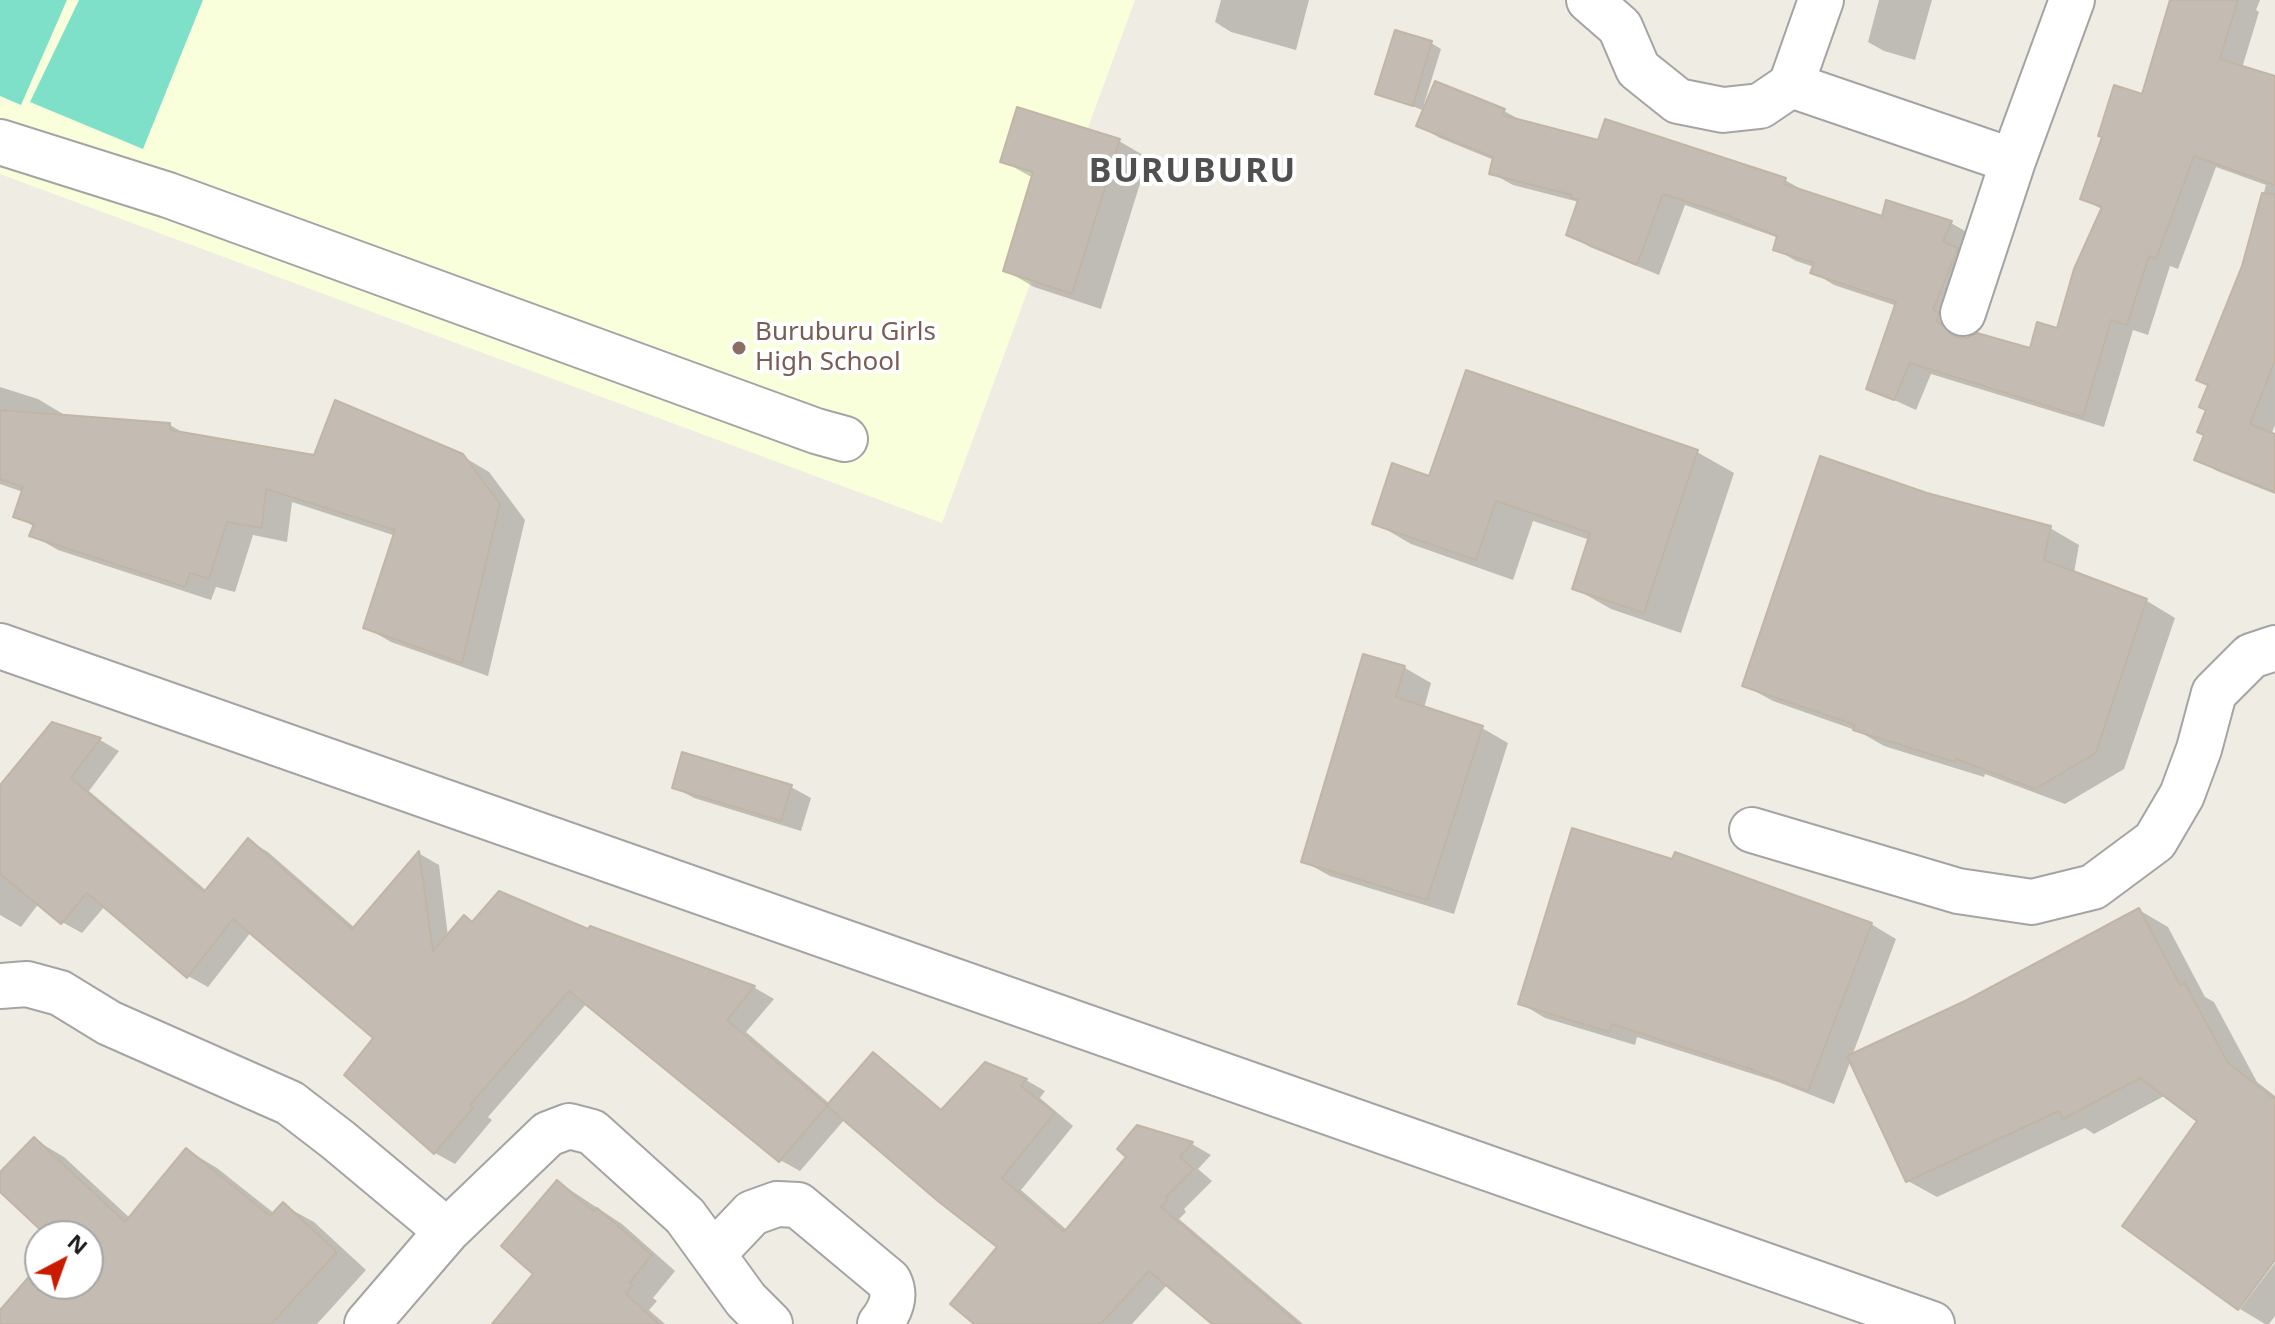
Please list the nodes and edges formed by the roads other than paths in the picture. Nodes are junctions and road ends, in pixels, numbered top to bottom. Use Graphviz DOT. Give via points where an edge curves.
graph roads {
  1 [pos="1589,0"];
  2 [pos="1821,0"];
  3 [pos="2072,0"];
  4 [pos="1791,85"];
  5 [pos="0,142"];
  6 [pos="2013,161"];
  7 [pos="1963,313"];
  8 [pos="845,439"];
  9 [pos="0,646"];
  10 [pos="2275,648"];
  11 [pos="1752,830"];
  12 [pos="0,986"];
  13 [pos="447,1231"];
  14 [pos="714,1253"];
  15 [pos="367,1324"];
  16 [pos="770,1324"];
  17 [pos="880,1324"];
  18 [pos="1932,1324"];
  1 -- 4 [label="street" via="1620,27 1638,69 1678,101 1723,110 1760,106"];
  2 -- 4 [label="street"];
  3 -- 6 [label="street"];
  4 -- 6 [label="street"];
  5 -- 8 [label="street" via="168,195"];
  6 -- 7 [label="street"];
  9 -- 18 [label="street"];
  10 -- 11 [label="street" via="2251,656 2214,693 2182,795 2155,841 2093,887 2032,902 1958,891"];
  12 -- 13 [label="street" via="27,984 60,993 109,1023 290,1103"];
  13 -- 14 [label="street" via="548,1134 569,1126 592,1132 685,1216"];
  13 -- 15 [label="street"];
  14 -- 16 [label="street"];
  14 -- 17 [label="street" via="752,1213 777,1204 798,1205 889,1281 892,1303"];
}
